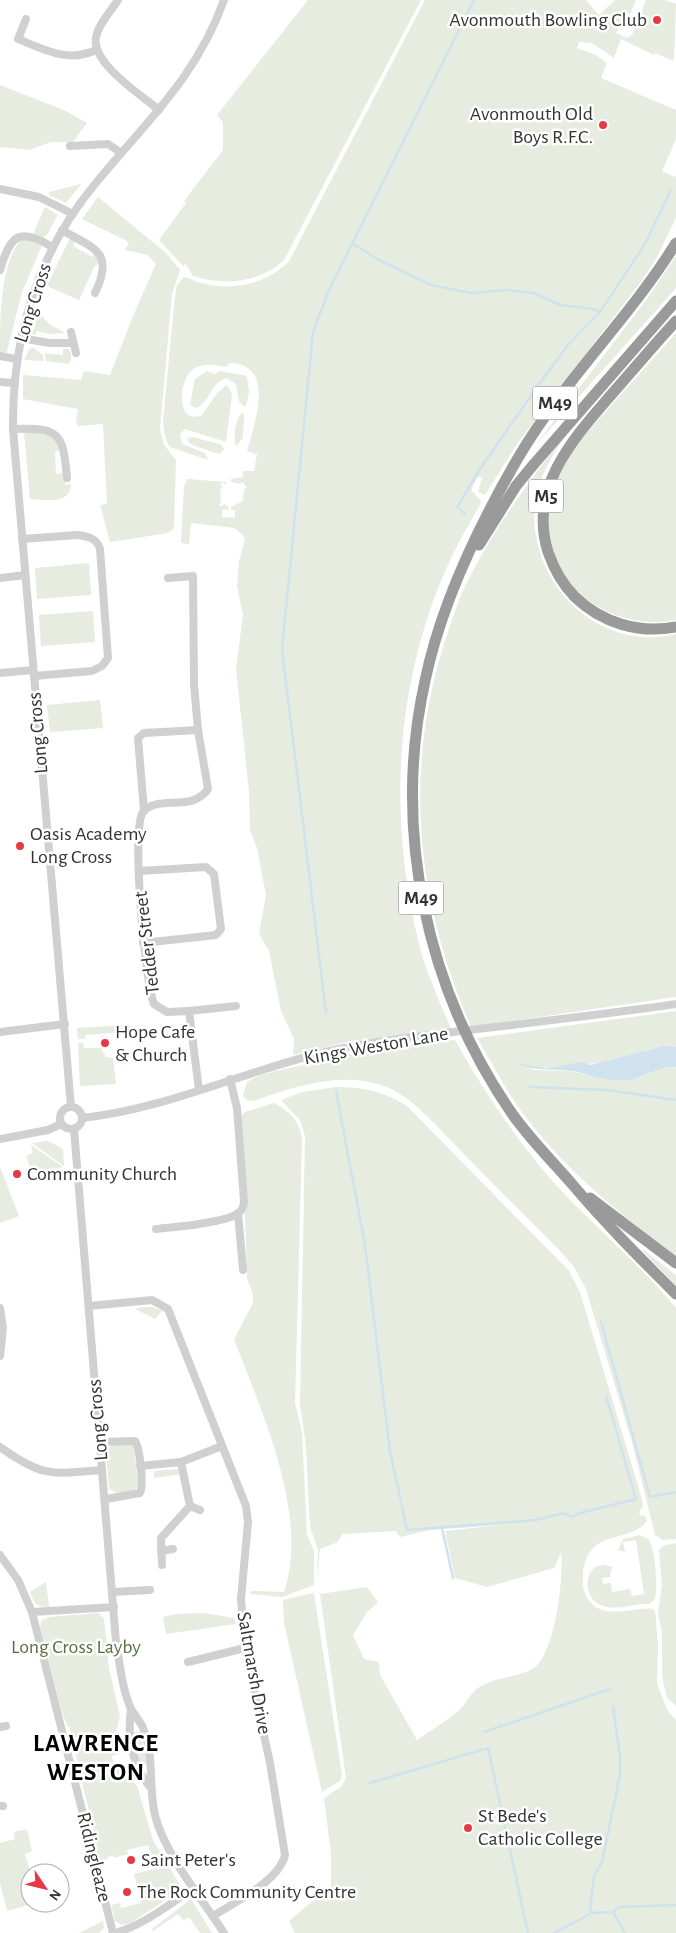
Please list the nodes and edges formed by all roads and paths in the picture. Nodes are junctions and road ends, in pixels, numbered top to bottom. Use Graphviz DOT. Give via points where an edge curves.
graph roads {
  1 [pos="118,0"];
  2 [pos="224,0"];
  3 [pos="26,19"];
  4 [pos="96,50"];
  5 [pos="159,110"];
  6 [pos="70,146"];
  7 [pos="121,153"];
  8 [pos="0,189"];
  9 [pos="72,214"];
  10 [pos="62,230"];
  11 [pos="676,243"];
  12 [pos="52,247"];
  13 [pos="0,270"];
  14 [pos="95,293"];
  15 [pos="676,301"];
  16 [pos="676,320"];
  17 [pos="71,332"];
  18 [pos="20,338"];
  19 [pos="73,343"];
  20 [pos="76,353"];
  21 [pos="0,356"];
  22 [pos="16,359"];
  23 [pos="0,382"];
  24 [pos="14,383"];
  25 [pos="13,429"];
  26 [pos="67,478"];
  27 [pos="22,540"];
  28 [pos="25,575"];
  29 [pos="0,578"];
  30 [pos="168,578"];
  31 [pos="458,579"];
  32 [pos="676,627"];
  33 [pos="0,673"];
  34 [pos="33,673"];
  35 [pos="198,730"];
  36 [pos="144,811"];
  37 [pos="139,870"];
  38 [pos="144,943"];
  39 [pos="676,1004"];
  40 [pos="236,1006"];
  41 [pos="189,1012"];
  42 [pos="65,1024"];
  43 [pos="0,1032"];
  44 [pos="230,1079"];
  45 [pos="199,1090"];
  46 [pos="71,1107"];
  47 [pos="82,1118"];
  48 [pos="62,1124"];
  49 [pos="74,1129"];
  50 [pos="0,1139"];
  51 [pos="571,1183"];
  52 [pos="238,1213"];
  53 [pos="156,1229"];
  54 [pos="676,1263"];
  55 [pos="243,1270"];
  56 [pos="676,1294"];
  57 [pos="89,1306"];
  58 [pos="0,1308"];
  59 [pos="0,1356"];
  60 [pos="100,1442"];
  61 [pos="222,1446"];
  62 [pos="0,1447"];
  63 [pos="181,1462"];
  64 [pos="140,1466"];
  65 [pos="102,1470"];
  66 [pos="106,1499"];
  67 [pos="190,1506"];
  68 [pos="200,1510"];
  69 [pos="173,1549"];
  70 [pos="161,1551"];
  71 [pos="0,1555"];
  72 [pos="162,1565"];
  73 [pos="113,1592"];
  74 [pos="148,1593"];
  75 [pos="114,1607"];
  76 [pos="32,1612"];
  77 [pos="245,1648"];
  78 [pos="188,1662"];
  79 [pos="131,1708"];
  80 [pos="150,1786"];
  81 [pos="194,1888"];
  82 [pos="213,1916"];
  83 [pos="115,1933"];
  84 [pos="224,1933"];
  1 -- 4 [label="street" via="98,30"];
  2 -- 5 [label="street, Long Cross" via="206,43"];
  3 -- 4 [label="street" via="18,39 66,56 80,56"];
  4 -- 5 [label="street" via="105,64"];
  5 -- 7 [label="street, Long Cross"];
  6 -- 7 [label="street" via="108,144"];
  7 -- 9 [label="street, Long Cross"];
  8 -- 9 [label="street" via="39,197"];
  9 -- 10 [label="street, Long Cross"];
  10 -- 12 [label="street, Long Cross"];
  10 -- 14 [label="street" via="100,255 104,268"];
  11 -- 31 [label="highway, M49" via="650,282 551,408 519,456 472,543"];
  12 -- 13 [label="street, Long Cross" via="31,235 21,237 9,245"];
  12 -- 18 [label="street, Long Cross" via="36,283"];
  15 -- 31 [label="highway, M5" via="522,478"];
  16 -- 32 [label="highway, M5" via="570,445 552,477 543,518 546,544 554,568 570,592 584,605 603,618 624,626 647,629"];
  17 -- 19 [label="street"];
  18 -- 19 [label="street"];
  18 -- 22 [label="street, Long Cross"];
  19 -- 20 [label="street"];
  21 -- 22 [label="street, Long Cross"];
  22 -- 24 [label="street, Long Cross"];
  23 -- 24 [label="street"];
  24 -- 25 [label="street, Long Cross"];
  25 -- 26 [label="street" via="45,429 59,438 64,445"];
  25 -- 27 [label="street, Long Cross"];
  27 -- 28 [label="street, Long Cross"];
  27 -- 34 [label="street" via="77,535 97,542 106,612 109,655 102,666 83,672"];
  28 -- 29 [label="street"];
  28 -- 34 [label="street, Long Cross"];
  30 -- 35 [label="street" via="193,576 192,640"];
  31 -- 51 [label="highway, M49" via="425,681 415,744 412,808 421,901 444,983 470,1043 536,1146"];
  33 -- 34 [label="street"];
  34 -- 42 [label="street, Long Cross"];
  35 -- 36 [label="street" via="208,789 196,801 154,806"];
  35 -- 36 [label="street, Tedder Street" via="144,733 138,738"];
  36 -- 37 [label="street, Tedder Street" via="140,818"];
  37 -- 38 [label="street, Tedder Street"];
  37 -- 38 [label="street" via="206,867 211,870 221,929 216,935"];
  38 -- 41 [label="street, Tedder Street" via="154,1004 167,1012"];
  39 -- 44 [label="street, Kings Weston Lane" via="396,1039 307,1056"];
  40 -- 41 [label="street"];
  41 -- 45 [label="street, Tedder Street"];
  42 -- 43 [label="street"];
  42 -- 46 [label="street, Long Cross"];
  44 -- 45 [label="street, Kings Weston Lane"];
  44 -- 52 [label="street" via="237,1108 244,1201"];
  45 -- 47 [label="street, Kings Weston Lane" via="109,1115"];
  46 -- 47 [label="street" via="77,1109"];
  46 -- 48 [label="street" via="62,1112"];
  47 -- 49 [label="street"];
  48 -- 49 [label="street" via="67,1129"];
  48 -- 50 [label="street" via="48,1130"];
  49 -- 57 [label="street, Long Cross"];
  51 -- 54 [label="highway, M49"];
  51 -- 56 [label="highway"];
  52 -- 53 [label="street"];
  52 -- 55 [label="street"];
  57 -- 60 [label="street, Long Cross"];
  57 -- 61 [label="street, Saltmarsh Drive" via="152,1300 168,1309"];
  58 -- 59 [label="street" via="3,1328"];
  60 -- 64 [label="street" via="135,1441"];
  60 -- 65 [label="street, Long Cross"];
  61 -- 63 [label="street"];
  61 -- 77 [label="street, Saltmarsh Drive" via="247,1514 241,1599"];
  62 -- 65 [label="street" via="25,1465 46,1472"];
  63 -- 64 [label="street"];
  63 -- 67 [label="street"];
  64 -- 66 [label="street" via="140,1493"];
  65 -- 66 [label="street, Long Cross"];
  66 -- 73 [label="street, Long Cross"];
  67 -- 68 [label="street"];
  67 -- 70 [label="street" via="163,1535"];
  69 -- 70 [label="street"];
  70 -- 72 [label="street"];
  71 -- 76 [label="street, Ridingleaze" via="18,1580"];
  73 -- 74 [label="street"];
  73 -- 75 [label="street, Long Cross"];
  75 -- 76 [label="street"];
  75 -- 79 [label="street, Long Cross" via="119,1659"];
  76 -- 83 [label="street, Ridingleaze"];
  77 -- 78 [label="street"];
  77 -- 82 [label="street, Saltmarsh Drive" via="270,1763 285,1855 274,1876"];
  79 -- 80 [label="street, Long Cross" via="143,1728 152,1763"];
  79 -- 80 [label="street, Long Cross" via="128,1734 137,1767"];
  80 -- 81 [label="street, Long Cross" via="155,1816 164,1838"];
  81 -- 82 [label="street, Long Cross"];
  81 -- 83 [label="street" via="160,1914"];
  82 -- 84 [label="street, Long Cross"];
}
